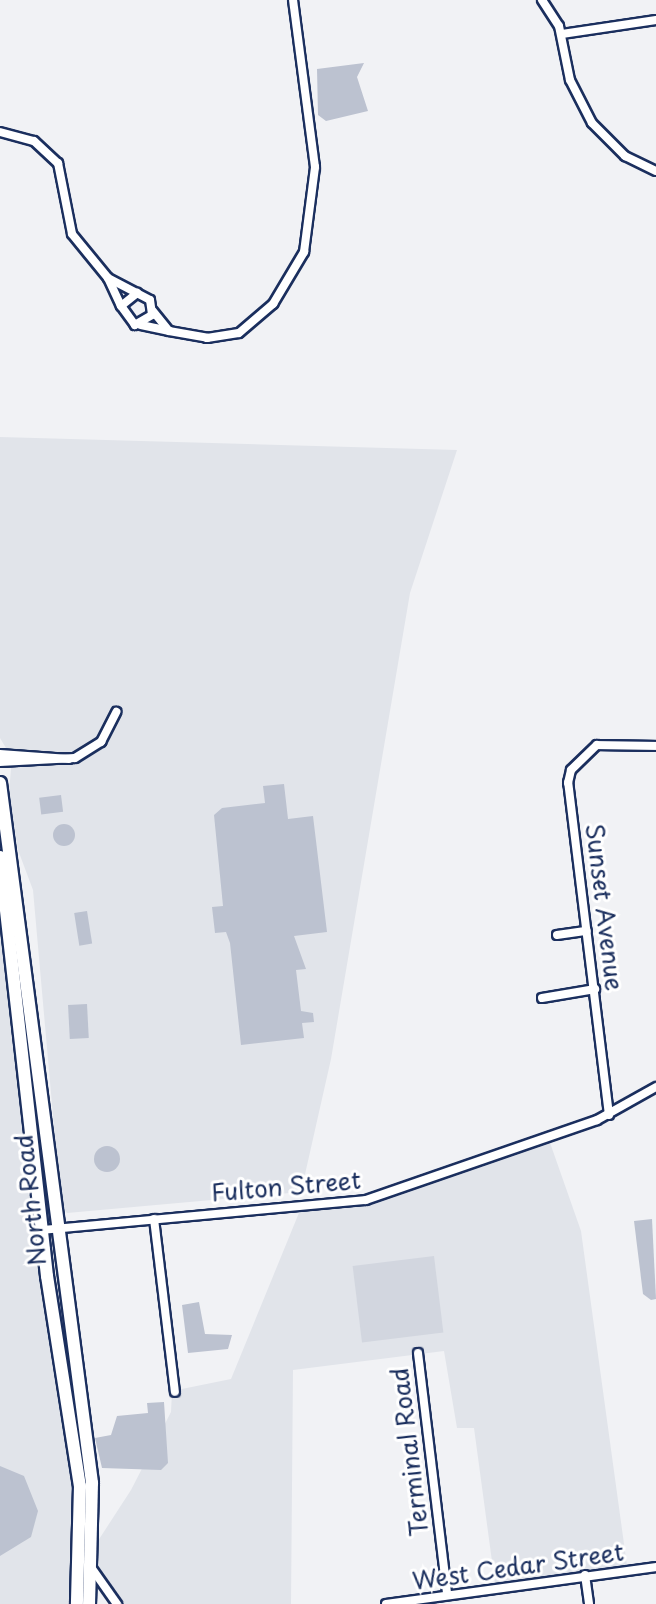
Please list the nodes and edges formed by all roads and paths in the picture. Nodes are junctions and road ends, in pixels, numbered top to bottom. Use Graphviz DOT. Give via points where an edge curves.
graph roads {
  1 [pos="293,0"];
  2 [pos="542,0"];
  3 [pos="655,21"];
  4 [pos="562,34"];
  5 [pos="0,132"];
  6 [pos="656,171"];
  7 [pos="108,278"];
  8 [pos="137,293"];
  9 [pos="121,306"];
  10 [pos="153,310"];
  11 [pos="140,325"];
  12 [pos="169,331"];
  13 [pos="116,712"];
  14 [pos="656,746"];
  15 [pos="0,754"];
  16 [pos="70,759"];
  17 [pos="0,762"];
  18 [pos="0,783"];
  19 [pos="0,857"];
  20 [pos="587,931"];
  21 [pos="557,935"];
  22 [pos="595,989"];
  23 [pos="542,998"];
  24 [pos="655,1087"];
  25 [pos="609,1115"];
  26 [pos="154,1219"];
  27 [pos="48,1229"];
  28 [pos="418,1353"];
  29 [pos="175,1392"];
  30 [pos="656,1567"];
  31 [pos="93,1570"];
  32 [pos="585,1575"];
  33 [pos="447,1594"];
  34 [pos="77,1604"];
  35 [pos="89,1604"];
  36 [pos="117,1604"];
  37 [pos="386,1604"];
  38 [pos="589,1604"];
  1 -- 12 [label="street" via="315,167 304,252 273,304 239,333 207,338"];
  2 -- 4 [label="street"];
  3 -- 4 [label="street"];
  4 -- 6 [label="street" via="570,80 592,123 625,156"];
  5 -- 7 [label="street" via="34,141 58,163 72,234"];
  7 -- 8 [label="street"];
  7 -- 9 [label="street"];
  8 -- 9 [label="street"];
  8 -- 10 [label="street"];
  9 -- 11 [label="street" via="125,320"];
  10 -- 11 [label="street"];
  10 -- 12 [label="street"];
  11 -- 12 [label="street"];
  13 -- 16 [label="street" via="101,742"];
  14 -- 20 [label="street, Sunset Avenue" via="625,740 583,754 568,783"];
  15 -- 16 [label="street"];
  16 -- 17 [label="street"];
  18 -- 27 [label="highway, North Road" via="27,954"];
  19 -- 27 [label="highway, North Road"];
  20 -- 21 [label="street"];
  20 -- 22 [label="street, Sunset Avenue"];
  22 -- 23 [label="street"];
  22 -- 25 [label="street, Sunset Avenue"];
  24 -- 25 [label="street, Fulton Street"];
  25 -- 26 [label="street, Fulton Street" via="366,1200"];
  26 -- 27 [label="street, Fulton Street"];
  26 -- 29 [label="street"];
  27 -- 31 [label="highway, North Road" via="92,1483"];
  27 -- 34 [label="highway, North Road" via="80,1486"];
  28 -- 33 [label="street, Terminal Road"];
  30 -- 32 [label="street, West Cedar Street"];
  31 -- 35 [label="highway, North Road"];
  31 -- 36 [label="street"];
  32 -- 33 [label="street, West Cedar Street"];
  32 -- 38 [label="street"];
  33 -- 37 [label="street, West Cedar Street"];
}
